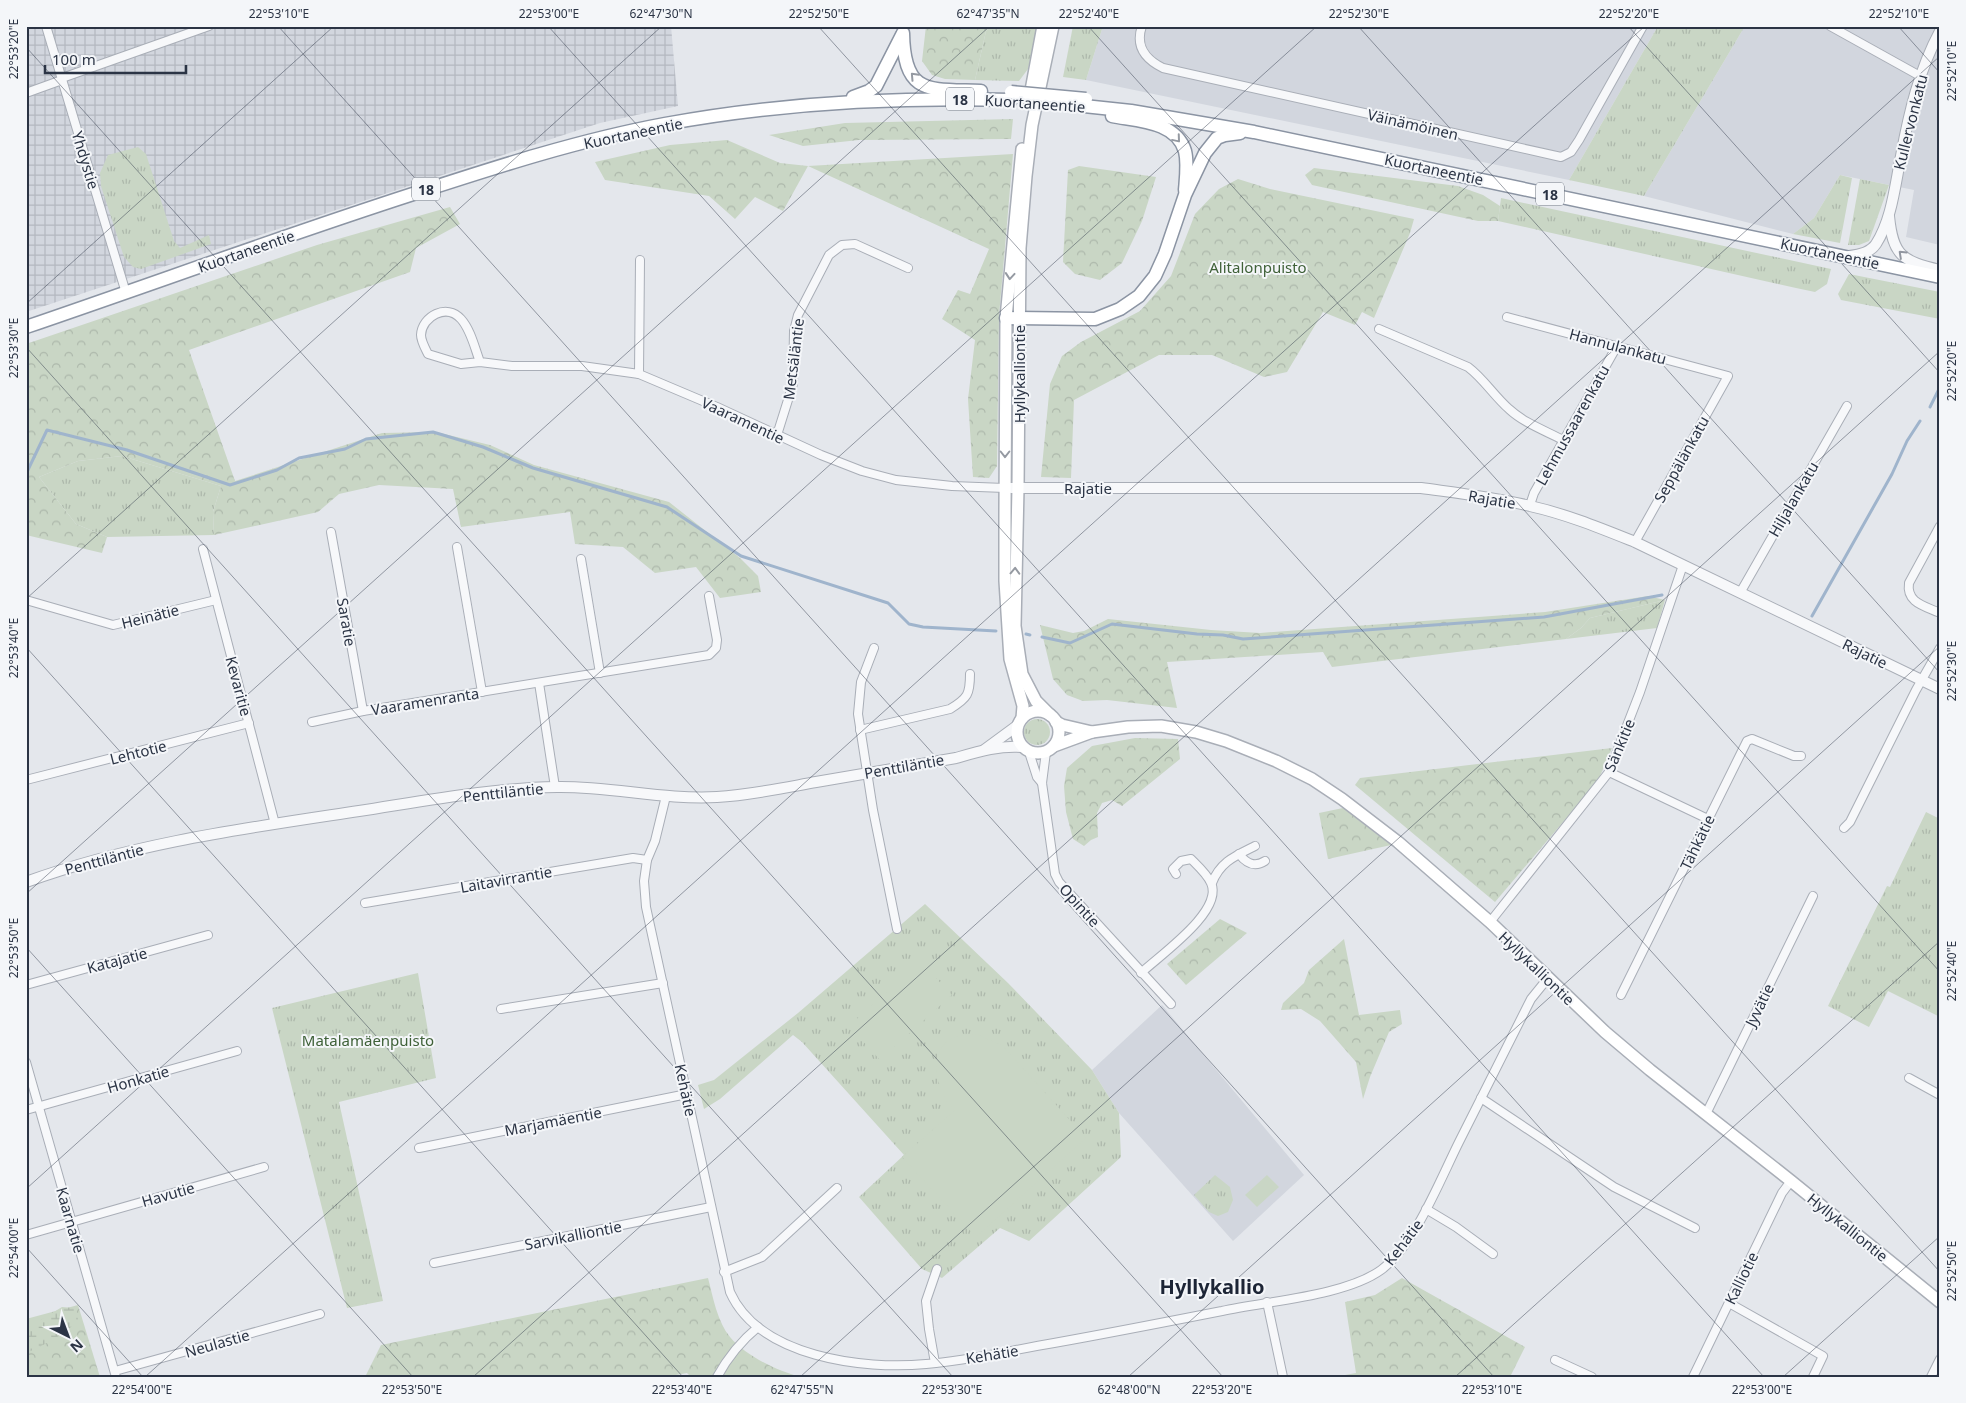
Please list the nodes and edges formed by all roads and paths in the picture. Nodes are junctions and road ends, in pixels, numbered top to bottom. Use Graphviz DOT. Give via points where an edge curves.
graph roads {
  1 [pos="46,26"];
  2 [pos="209,26"];
  3 [pos="1043,26"];
  4 [pos="1053,26"];
  5 [pos="1142,26"];
  6 [pos="1643,26"];
  7 [pos="1830,26"];
  8 [pos="904,30"];
  9 [pos="1940,31"];
  10 [pos="1920,76"];
  11 [pos="62,79"];
  12 [pos="26,93"];
  13 [pos="1011,96"];
  14 [pos="839,102"];
  15 [pos="1085,103"];
  16 [pos="1254,132"];
  17 [pos="1185,195"];
  18 [pos="1889,215"];
  19 [pos="1845,256"];
  20 [pos="640,260"];
  21 [pos="908,268"];
  22 [pos="1940,270"];
  23 [pos="1940,277"];
  24 [pos="126,293"];
  25 [pos="1507,317"];
  26 [pos="1013,318"];
  27 [pos="26,327"];
  28 [pos="1379,329"];
  29 [pos="1617,346"];
  30 [pos="480,362"];
  31 [pos="639,374"];
  32 [pos="1728,376"];
  33 [pos="1847,406"];
  34 [pos="777,435"];
  35 [pos="1564,440"];
  36 [pos="1005,488"];
  37 [pos="1018,488"];
  38 [pos="1530,506"];
  39 [pos="1940,526"];
  40 [pos="331,532"];
  41 [pos="1635,542"];
  42 [pos="457,547"];
  43 [pos="203,549"];
  44 [pos="581,559"];
  45 [pos="1683,565"];
  46 [pos="1740,593"];
  47 [pos="710,596"];
  48 [pos="26,600"];
  49 [pos="216,600"];
  50 [pos="1940,613"];
  51 [pos="874,648"];
  52 [pos="1940,648"];
  53 [pos="600,673"];
  54 [pos="970,674"];
  55 [pos="1921,680"];
  56 [pos="539,683"];
  57 [pos="1940,688"];
  58 [pos="482,692"];
  59 [pos="363,711"];
  60 [pos="1053,718"];
  61 [pos="312,722"];
  62 [pos="1020,722"];
  63 [pos="249,723"];
  64 [pos="860,730"];
  65 [pos="1092,732"];
  66 [pos="1026,749"];
  67 [pos="1050,749"];
  68 [pos="984,750"];
  69 [pos="1802,756"];
  70 [pos="1609,772"];
  71 [pos="866,773"];
  72 [pos="26,780"];
  73 [pos="1042,784"];
  74 [pos="555,787"];
  75 [pos="666,796"];
  76 [pos="1708,819"];
  77 [pos="275,824"];
  78 [pos="1844,828"];
  79 [pos="1255,846"];
  80 [pos="1239,854"];
  81 [pos="647,860"];
  82 [pos="1265,862"];
  83 [pos="1176,874"];
  84 [pos="26,882"];
  85 [pos="1212,883"];
  86 [pos="1813,896"];
  87 [pos="365,903"];
  88 [pos="1490,922"];
  89 [pos="897,929"];
  90 [pos="208,935"];
  91 [pos="1141,972"];
  92 [pos="1548,978"];
  93 [pos="663,983"];
  94 [pos="26,985"];
  95 [pos="1621,996"];
  96 [pos="1171,1004"];
  97 [pos="501,1009"];
  98 [pos="238,1051"];
  99 [pos="26,1062"];
  100 [pos="1909,1078"];
  101 [pos="687,1094"];
  102 [pos="1940,1094"];
  103 [pos="1481,1098"];
  104 [pos="38,1107"];
  105 [pos="26,1110"];
  106 [pos="1706,1114"];
  107 [pos="419,1148"];
  108 [pos="264,1167"];
  109 [pos="1790,1180"];
  110 [pos="837,1188"];
  111 [pos="711,1207"];
  112 [pos="1426,1209"];
  113 [pos="71,1221"];
  114 [pos="1695,1228"];
  115 [pos="26,1234"];
  116 [pos="1493,1254"];
  117 [pos="434,1263"];
  118 [pos="937,1269"];
  119 [pos="724,1272"];
  120 [pos="1267,1302"];
  121 [pos="1940,1302"];
  122 [pos="1729,1303"];
  123 [pos="320,1314"];
  124 [pos="758,1327"];
  125 [pos="1940,1359"];
  126 [pos="1555,1360"];
  127 [pos="935,1363"];
  128 [pos="115,1374"];
  129 [pos="717,1377"];
  130 [pos="1283,1377"];
  131 [pos="1592,1377"];
  132 [pos="1693,1377"];
  133 [pos="1813,1377"];
  134 [pos="1931,1377"];
  1 -- 11 [label="street, Yhdystie"];
  2 -- 11 [label="street"];
  3 -- 26 [label="main road, Hyllykalliontie, one-way" via="1018,173"];
  4 -- 26 [label="main road, Hyllykalliontie" via="1032,125"];
  5 -- 6 [label="street, Väinämöinen" via="1140,44 1150,62 1163,68 1561,157 1571,152 1579,140"];
  7 -- 10 [label="street"];
  13 -- 8 [label="highway, one-way" via="932,89 922,84 906,67"];
  8 -- 14 [label="highway" via="876,86"];
  9 -- 10 [label="street, Kullervonkatu"];
  10 -- 18 [label="street, Kullervonkatu"];
  11 -- 12 [label="street"];
  11 -- 24 [label="street, Yhdystie"];
  13 -- 14 [label="highway, Kuortaneentie / 18"];
  13 -- 15 [label="highway, Kuortaneentie / 18"];
  14 -- 24 [label="highway, Kuortaneentie / 18" via="663,124 524,159 367,209"];
  15 -- 16 [label="highway, Kuortaneentie / 18"];
  15 -- 17 [label="highway, one-way" via="1103,114 1164,126 1173,134 1185,151"];
  16 -- 17 [label="highway" via="1225,135 1212,143"];
  16 -- 19 [label="highway, Kuortaneentie / 18"];
  17 -- 26 [label="highway" via="1166,254 1155,276 1139,296 1120,309 1095,318"];
  18 -- 19 [label="street, Kullervonkatu" via="1876,246 1860,254"];
  22 -- 18 [label="street, Kullervonkatu, one-way" via="1913,263 1895,248"];
  19 -- 23 [label="highway, Kuortaneentie / 18"];
  20 -- 31 [label="street"];
  21 -- 34 [label="street, Metsäläntie" via="855,244 842,245 829,255 798,314 794,331 793,384"];
  24 -- 27 [label="highway, Kuortaneentie / 18"];
  25 -- 29 [label="street, Hannulankatu"];
  26 -- 36 [label="main road, Hyllykalliontie, one-way"];
  26 -- 37 [label="main road, Hyllykalliontie"];
  28 -- 35 [label="street" via="1468,367 1481,377 1509,410"];
  29 -- 32 [label="street, Hannulankatu"];
  29 -- 35 [label="street, Lehmussaarenkatu"];
  30 -- 30 [label="street, Vaaramentie" via="460,319 450,312 436,313 427,319 421,338 428,354 461,364"];
  30 -- 31 [label="street, Vaaramentie" via="512,366 582,366"];
  31 -- 34 [label="street, Vaaramentie"];
  32 -- 41 [label="street, Seppälänkatu"];
  33 -- 46 [label="street, Hiljalankatu"];
  34 -- 36 [label="street, Vaaramentie" via="820,455 896,480"];
  35 -- 38 [label="street, Lehmussaarenkatu"];
  36 -- 37 [label="street, Rajatie"];
  36 -- 62 [label="main road, Hyllykalliontie" via="1005,581 1010,659 1023,706"];
  37 -- 38 [label="street, Rajatie" via="1421,488"];
  60 -- 37 [label="main road, Hyllykalliontie, one-way" via="1032,694 1022,674 1017,653"];
  38 -- 41 [label="street, Rajatie" via="1590,523"];
  39 -- 50 [label="street" via="1909,583 1908,592 1911,599"];
  40 -- 59 [label="street, Saratie"];
  41 -- 45 [label="street, Rajatie"];
  42 -- 58 [label="street"];
  43 -- 49 [label="street, Kevaritie"];
  44 -- 53 [label="street"];
  45 -- 46 [label="street, Rajatie"];
  45 -- 70 [label="street, Sänkitie"];
  46 -- 55 [label="street, Rajatie"];
  47 -- 53 [label="street, Vaaramenranta" via="717,640 716,648 709,655"];
  48 -- 49 [label="street, Heinätie" via="113,624"];
  49 -- 63 [label="street, Kevaritie"];
  51 -- 64 [label="street" via="858,696"];
  52 -- 55 [label="street"];
  53 -- 56 [label="street, Vaaramenranta"];
  54 -- 64 [label="street" via="970,692 950,709"];
  55 -- 57 [label="street, Rajatie"];
  55 -- 78 [label="street" via="1850,822"];
  56 -- 58 [label="street, Vaaramenranta"];
  56 -- 74 [label="street"];
  58 -- 59 [label="street, Vaaramenranta"];
  59 -- 61 [label="street, Vaaramenranta"];
  60 -- 62 [label="main road" via="1035,711"];
  60 -- 65 [label="main road, Hyllykalliontie" via="1062,725"];
  60 -- 67 [label="main road" via="1059,730 1058,739"];
  62 -- 66 [label="main road" via="1016,733"];
  62 -- 68 [label="street, Penttiläntie"];
  63 -- 72 [label="street, Lehtotie"];
  63 -- 77 [label="street, Kevaritie"];
  64 -- 71 [label="street"];
  65 -- 67 [label="main road, Hyllykalliontie"];
  65 -- 88 [label="main road, Hyllykalliontie" via="1160,726 1196,732 1276,761 1342,799 1398,842"];
  66 -- 67 [label="main road" via="1038,754"];
  66 -- 68 [label="street, Penttiläntie" via="1013,746"];
  66 -- 73 [label="street"];
  67 -- 73 [label="street, Opintie"];
  68 -- 71 [label="street, Penttiläntie"];
  69 -- 76 [label="street, Tähkätie" via="1794,756 1752,739 1746,741"];
  70 -- 76 [label="street"];
  70 -- 88 [label="street, Sänkitie"];
  71 -- 75 [label="street, Penttiläntie" via="755,793 717,797"];
  71 -- 89 [label="street"];
  73 -- 91 [label="street, Opintie" via="1055,874 1059,882"];
  74 -- 75 [label="street, Penttiläntie"];
  74 -- 77 [label="street, Penttiläntie" via="471,794"];
  75 -- 81 [label="street, Kehätie"];
  76 -- 95 [label="street, Tähkätie"];
  77 -- 84 [label="street, Penttiläntie" via="133,850"];
  79 -- 80 [label="street"];
  80 -- 82 [label="street" via="1251,865"];
  80 -- 85 [label="street" via="1222,865"];
  81 -- 87 [label="street, Laitavirrantie" via="633,858"];
  81 -- 93 [label="street, Kehätie" via="644,881 646,907"];
  83 -- 85 [label="street" via="1174,869 1181,861 1191,859"];
  85 -- 91 [label="street" via="1212,898 1204,915"];
  86 -- 106 [label="street, Jyvätie"];
  88 -- 92 [label="main road, Hyllykalliontie"];
  90 -- 94 [label="street, Katajatie"];
  91 -- 96 [label="street, Opintie"];
  92 -- 103 [label="street, Kehätie" via="1531,999"];
  92 -- 106 [label="main road, Hyllykalliontie" via="1604,1032"];
  93 -- 97 [label="street"];
  93 -- 101 [label="street, Kehätie"];
  98 -- 104 [label="street, Honkatie"];
  99 -- 104 [label="street, Kaarnatie"];
  100 -- 102 [label="street"];
  101 -- 107 [label="street, Marjamäentie"];
  101 -- 111 [label="street, Kehätie"];
  103 -- 112 [label="street, Kehätie"];
  103 -- 114 [label="street" via="1614,1187"];
  104 -- 105 [label="street, Honkatie"];
  104 -- 113 [label="street, Kaarnatie"];
  106 -- 109 [label="main road, Hyllykalliontie"];
  108 -- 113 [label="street, Havutie"];
  109 -- 121 [label="main road, Hyllykalliontie"];
  109 -- 122 [label="street, Kalliotie"];
  110 -- 119 [label="street" via="762,1257"];
  111 -- 117 [label="street, Sarvikalliontie"];
  111 -- 119 [label="street, Kehätie"];
  112 -- 116 [label="street"];
  112 -- 120 [label="street, Kehätie" via="1397,1255 1370,1276 1354,1284"];
  113 -- 115 [label="street, Havutie"];
  113 -- 128 [label="street, Kaarnatie"];
  118 -- 127 [label="street" via="926,1301"];
  119 -- 124 [label="street, Kehätie" via="736,1304"];
  120 -- 127 [label="street, Kehätie"];
  120 -- 130 [label="street"];
  122 -- 132 [label="street, Kalliotie"];
  122 -- 133 [label="street" via="1823,1356"];
  123 -- 128 [label="street, Neulastie"];
  124 -- 127 [label="street, Kehätie" via="780,1342 806,1352 851,1362 884,1366"];
  124 -- 129 [label="street" via="742,1340"];
  125 -- 134 [label="street"];
  126 -- 131 [label="street"];
}
